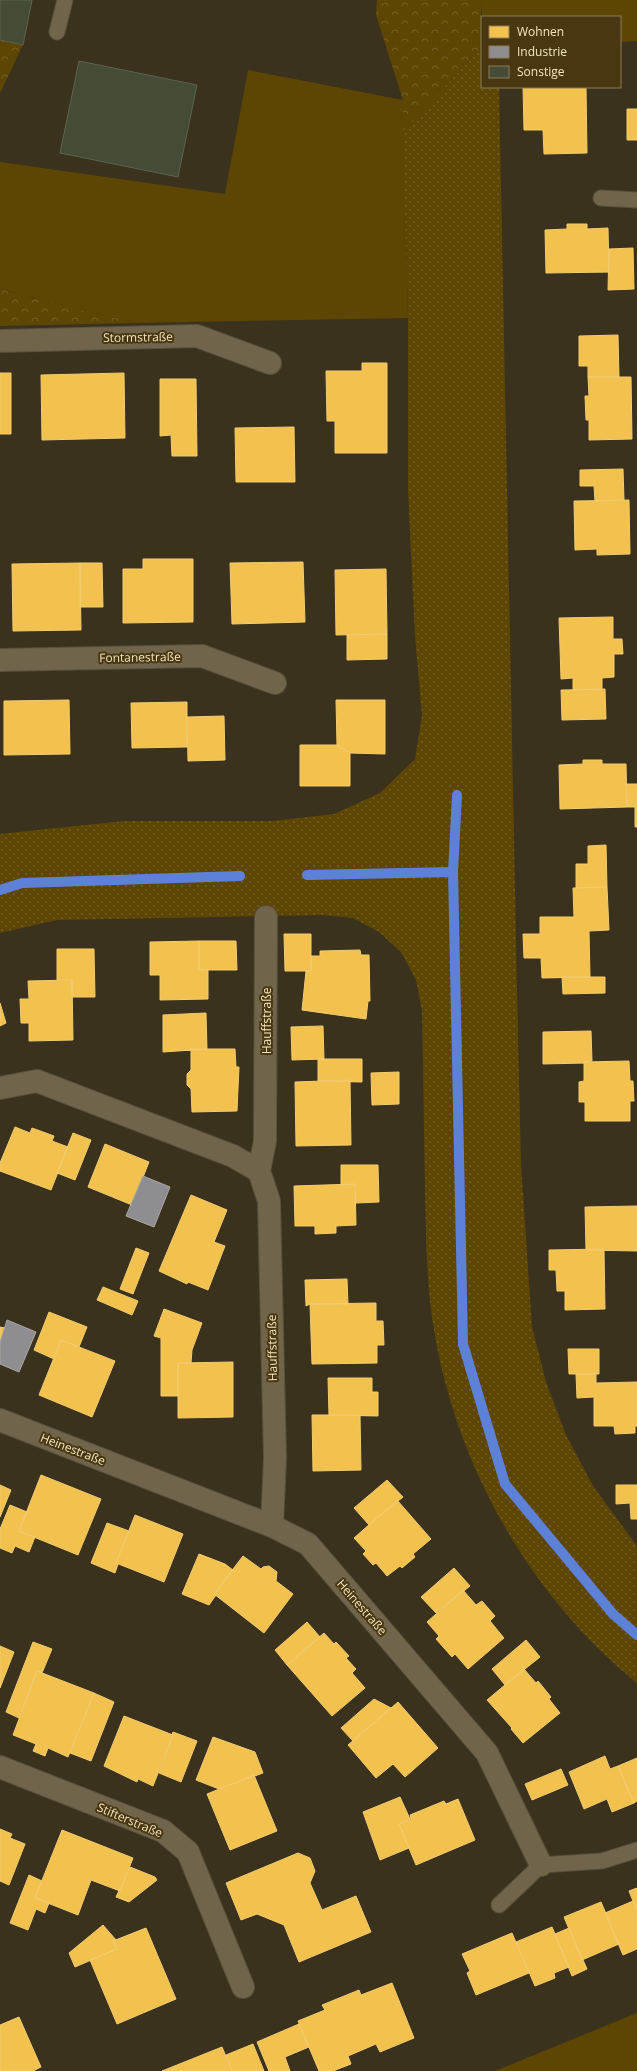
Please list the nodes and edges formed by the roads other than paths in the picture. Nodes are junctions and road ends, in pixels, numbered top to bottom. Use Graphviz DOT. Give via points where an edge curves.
graph roads {
  1 [pos="65,0"];
  2 [pos="57,32"];
  3 [pos="602,198"];
  4 [pos="637,200"];
  5 [pos="0,341"];
  6 [pos="270,363"];
  7 [pos="0,660"];
  8 [pos="275,683"];
  9 [pos="266,917"];
  10 [pos="0,1088"];
  11 [pos="259,1171"];
  12 [pos="0,1420"];
  13 [pos="272,1526"];
  14 [pos="0,1767"];
  15 [pos="637,1850"];
  16 [pos="541,1865"];
  17 [pos="499,1905"];
  18 [pos="243,1987"];
  1 -- 2 [label="lane"];
  3 -- 4 [label="lane"];
  5 -- 6 [label="street, Stormstraße" via="197,336"];
  7 -- 8 [label="street, Fontanestraße" via="202,656"];
  9 -- 11 [label="street, Hauffstraße" via="265,1141"];
  10 -- 11 [label="street" via="37,1081 233,1156"];
  11 -- 13 [label="street, Hauffstraße" via="269,1201 275,1458"];
  12 -- 13 [label="street, Heinestraße"];
  13 -- 16 [label="street, Heinestraße" via="308,1544 487,1753"];
  14 -- 18 [label="street, Stifterstraße" via="163,1832 188,1852"];
  15 -- 16 [label="lane" via="602,1861"];
  16 -- 17 [label="lane"];
}
